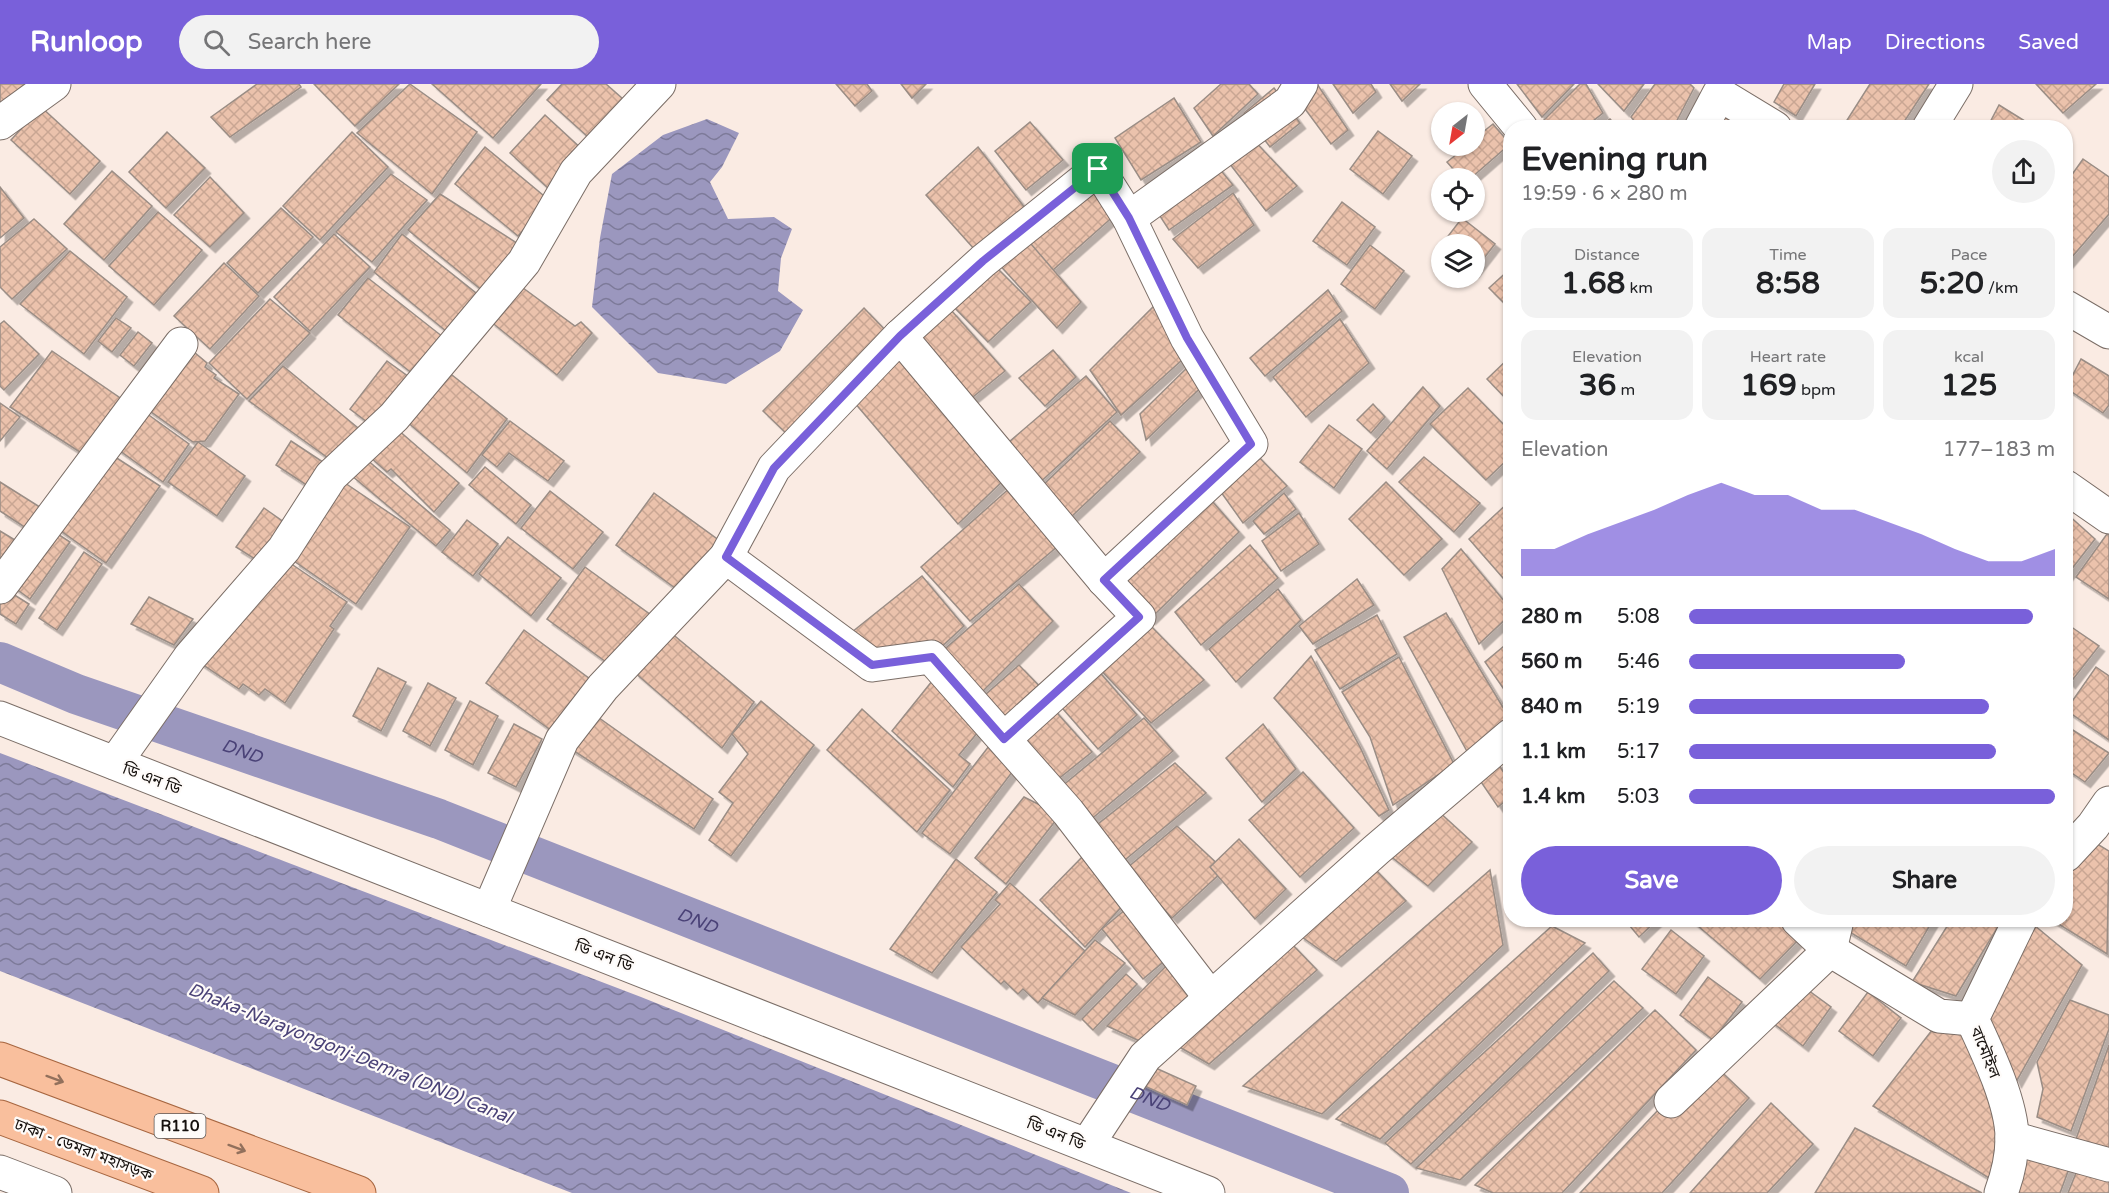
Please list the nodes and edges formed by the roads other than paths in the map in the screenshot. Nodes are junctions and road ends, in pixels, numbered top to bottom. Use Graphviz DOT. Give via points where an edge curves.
graph roads {
  1 [pos="54,84"];
  2 [pos="659,84"];
  3 [pos="1301,84"];
  4 [pos="1485,84"];
  5 [pos="1956,84"];
  6 [pos="1514,120"];
  7 [pos="1705,120"];
  8 [pos="1762,120"];
  9 [pos="1934,120"];
  10 [pos="0,123"];
  11 [pos="1129,218"];
  12 [pos="2073,311"];
  13 [pos="2109,332"];
  14 [pos="900,336"];
  15 [pos="181,345"];
  16 [pos="2073,492"];
  17 [pos="2109,517"];
  18 [pos="726,557"];
  19 [pos="1104,580"];
  20 [pos="0,587"];
  21 [pos="0,718"];
  22 [pos="1004,739"];
  23 [pos="1503,742"];
  24 [pos="115,763"];
  25 [pos="2104,822"];
  26 [pos="2073,849"];
  27 [pos="489,910"];
  28 [pos="1814,927"];
  29 [pos="2017,927"];
  30 [pos="1833,935"];
  31 [pos="1210,997"];
  32 [pos="1972,1019"];
  33 [pos="0,1059"];
  34 [pos="1671,1101"];
  35 [pos="0,1117"];
  36 [pos="2012,1138"];
  37 [pos="1087,1145"];
  38 [pos="2109,1165"];
  39 [pos="0,1172"];
  40 [pos="55,1193"];
  41 [pos="202,1193"];
  42 [pos="359,1193"];
  43 [pos="1208,1193"];
  44 [pos="2001,1193"];
  1 -- 10 [label="street"];
  2 -- 24 [label="street" via="576,172 524,262 394,417 331,476 284,549 190,657"];
  3 -- 11 [label="street" via="1290,102"];
  4 -- 6 [label="street"];
  5 -- 9 [label="street"];
  7 -- 8 [label="street" via="1719,94"];
  11 -- 14 [label="street" via="1098,169 983,261"];
  11 -- 19 [label="street" via="1187,338 1251,444"];
  12 -- 13 [label="street"];
  14 -- 18 [label="street" via="774,468"];
  14 -- 19 [label="street"];
  15 -- 20 [label="street"];
  16 -- 17 [label="street"];
  18 -- 22 [label="street" via="872,665 932,657"];
  18 -- 27 [label="street" via="603,687 562,740"];
  19 -- 22 [label="street" via="1139,617"];
  21 -- 24 [label="street, ডি এন ডি"];
  22 -- 31 [label="street" via="1068,812"];
  23 -- 31 [label="street"];
  24 -- 27 [label="street, ডি এন ডি"];
  25 -- 26 [label="street"];
  27 -- 37 [label="street, ডি এন ডি"];
  28 -- 30 [label="street"];
  29 -- 32 [label="street, বামৌইল"];
  30 -- 32 [label="street" via="1939,1016"];
  30 -- 34 [label="street"];
  31 -- 37 [label="street" via="1137,1065"];
  32 -- 36 [label="street, বামৌইল" via="2002,1094"];
  33 -- 42 [label="main road, R110, one-way"];
  35 -- 41 [label="main road, ঢাকা - ডেমরা মহাসড়ক"];
  36 -- 38 [label="street"];
  36 -- 44 [label="street, বামৌইল"];
  37 -- 43 [label="street, ডি এন ডি"];
  39 -- 40 [label="street"];
}
